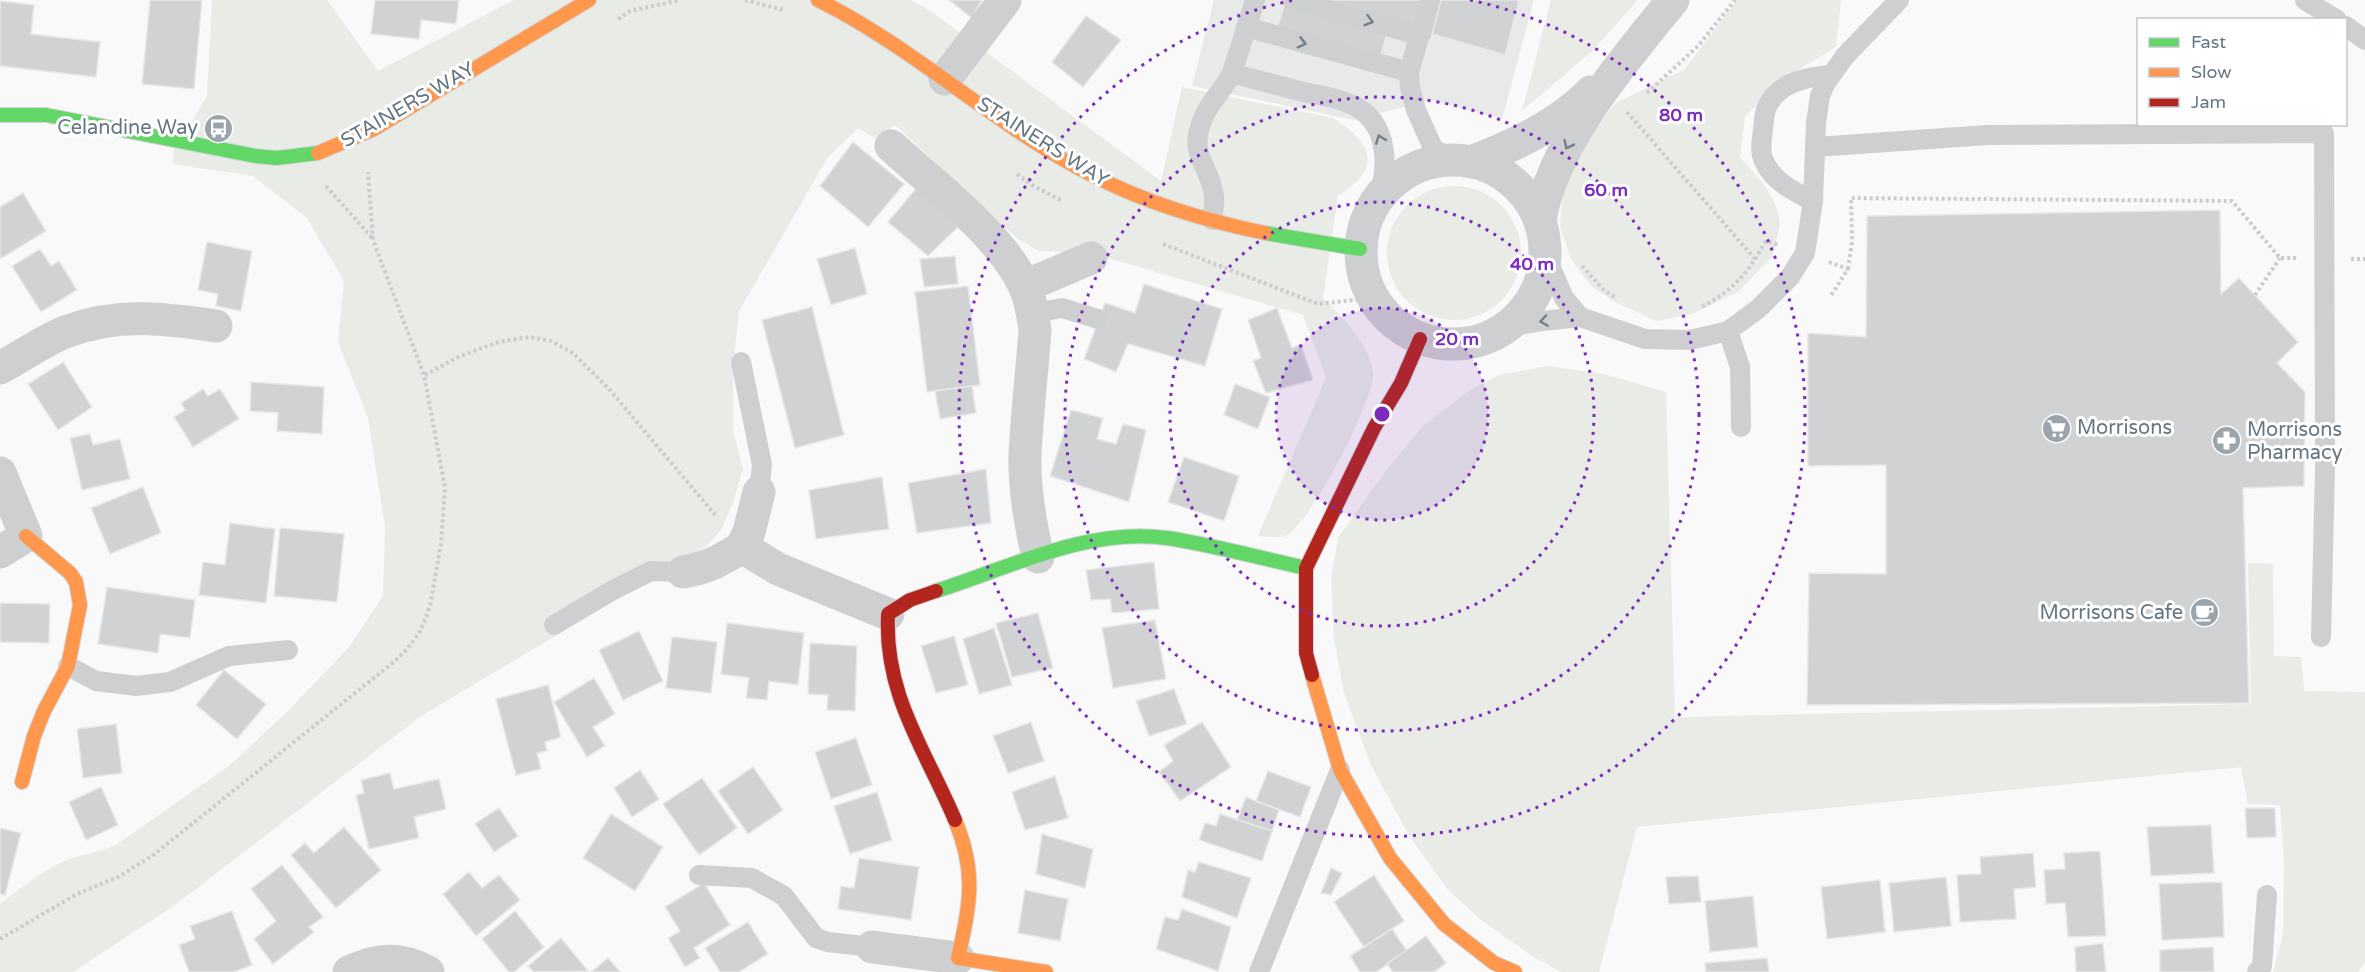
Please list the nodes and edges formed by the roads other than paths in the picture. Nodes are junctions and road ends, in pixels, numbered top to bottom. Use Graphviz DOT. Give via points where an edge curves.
graph roads {
  1 [pos="589,0"];
  2 [pos="818,0"];
  3 [pos="1005,0"];
  4 [pos="1255,0"];
  5 [pos="1292,0"];
  6 [pos="1673,0"];
  7 [pos="1899,0"];
  8 [pos="2305,0"];
  9 [pos="1423,2"];
  10 [pos="2334,18"];
  11 [pos="1246,27"];
  12 [pos="2347,27"];
  13 [pos="1650,29"];
  14 [pos="1419,35"];
  15 [pos="2365,40"];
  16 [pos="1409,72"];
  17 [pos="1232,74"];
  18 [pos="1830,75"];
  19 [pos="945,80"];
  20 [pos="0,115"];
  21 [pos="891,146"];
  22 [pos="1816,147"];
  23 [pos="1462,160"];
  24 [pos="1379,196"];
  25 [pos="1813,201"];
  26 [pos="1212,220"];
  27 [pos="1540,221"];
  28 [pos="1360,249"];
  29 [pos="1546,257"];
  30 [pos="1091,258"];
  31 [pos="1029,300"];
  32 [pos="1580,317"];
  33 [pos="1098,319"];
  34 [pos="216,326"];
  35 [pos="1507,327"];
  36 [pos="1728,331"];
  37 [pos="1420,339"];
  38 [pos="741,362"];
  39 [pos="0,368"];
  40 [pos="1741,427"];
  41 [pos="0,472"];
  42 [pos="759,492"];
  43 [pos="13,544"];
  44 [pos="742,547"];
  45 [pos="1038,557"];
  46 [pos="1306,568"];
  47 [pos="683,572"];
  48 [pos="888,614"];
  49 [pos="554,625"];
  50 [pos="2321,637"];
  51 [pos="288,650"];
  52 [pos="68,666"];
  53 [pos="1340,770"];
  54 [pos="22,782"];
  55 [pos="699,874"];
  56 [pos="2267,895"];
  57 [pos="872,947"];
  58 [pos="958,958"];
  59 [pos="1497,969"];
  60 [pos="349,972"];
  61 [pos="428,972"];
  62 [pos="1046,972"];
  63 [pos="1258,972"];
  64 [pos="2257,972"];
  1 -- 20 [label="street, STAINERS WAY" via="374,129 334,148 297,156 255,156 46,115"];
  2 -- 19 [label="street, STAINERS WAY"];
  3 -- 19 [label="street"];
  4 -- 11 [label="lane"];
  5 -- 14 [label="lane, one-way"];
  6 -- 13 [label="street"];
  7 -- 18 [label="lane"];
  8 -- 10 [label="lane"];
  9 -- 14 [label="lane"];
  11 -- 16 [label="lane, one-way"];
  11 -- 17 [label="lane"];
  12 -- 15 [label="lane"];
  13 -- 23 [label="street" via="1584,99 1498,152"];
  13 -- 27 [label="street, one-way" via="1572,137 1550,185"];
  14 -- 16 [label="lane"];
  16 -- 23 [label="lane" via="1416,110 1433,148"];
  24 -- 17 [label="lane, one-way" via="1385,151 1378,131 1365,115 1346,102"];
  17 -- 26 [label="lane" via="1204,116 1198,138 1198,156 1214,198"];
  18 -- 22 [label="lane" via="1820,96"];
  18 -- 25 [label="lane" via="1798,80 1775,96 1766,111 1761,146 1764,162 1778,180"];
  19 -- 26 [label="street, STAINERS WAY" via="1064,160 1118,188"];
  21 -- 31 [label="street" via="980,227 1015,270"];
  22 -- 25 [label="lane"];
  22 -- 50 [label="lane" via="1987,135 2324,133"];
  23 -- 24 [label="street" via="1423,164 1399,177"];
  23 -- 27 [label="street" via="1503,173 1526,194"];
  24 -- 28 [label="street" via="1366,221"];
  25 -- 36 [label="lane" via="1805,253 1797,267 1758,309"];
  26 -- 28 [label="street, STAINERS WAY"];
  27 -- 29 [label="street"];
  28 -- 37 [label="street" via="1361,266 1372,298 1393,323"];
  29 -- 32 [label="lane" via="1564,298"];
  29 -- 35 [label="street" via="1536,292 1527,308"];
  30 -- 31 [label="street"];
  31 -- 33 [label="lane"];
  31 -- 45 [label="street" via="1035,330 1025,456 1029,517"];
  32 -- 35 [label="lane, one-way"];
  32 -- 36 [label="lane" via="1645,339 1690,340"];
  34 -- 39 [label="street" via="160,318 120,318 64,333"];
  35 -- 37 [label="street" via="1480,341 1450,345"];
  36 -- 40 [label="lane" via="1740,367"];
  37 -- 46 [label="street"];
  38 -- 42 [label="lane" via="762,465"];
  41 -- 43 [label="street"];
  42 -- 44 [label="street"];
  43 -- 52 [label="street" via="63,566 76,582 80,605"];
  44 -- 47 [label="street" via="719,562"];
  44 -- 48 [label="street" via="778,569"];
  45 -- 46 [label="street" via="1094,542 1144,536"];
  45 -- 48 [label="street" via="915,598"];
  46 -- 53 [label="street" via="1306,653"];
  47 -- 49 [label="lane" via="651,571"];
  48 -- 58 [label="street" via="886,644 896,687 964,843 969,870 968,913"];
  51 -- 52 [label="lane" via="229,656 170,682 136,686 96,681"];
  52 -- 54 [label="street" via="37,728"];
  53 -- 59 [label="street" via="1390,858 1444,924"];
  53 -- 63 [label="lane"];
  55 -- 57 [label="lane" via="752,878 784,896 816,938"];
  56 -- 64 [label="lane" via="2262,966"];
  57 -- 58 [label="street"];
  58 -- 62 [label="street"];
  60 -- 61 [label="street" via="397,960"];
}
